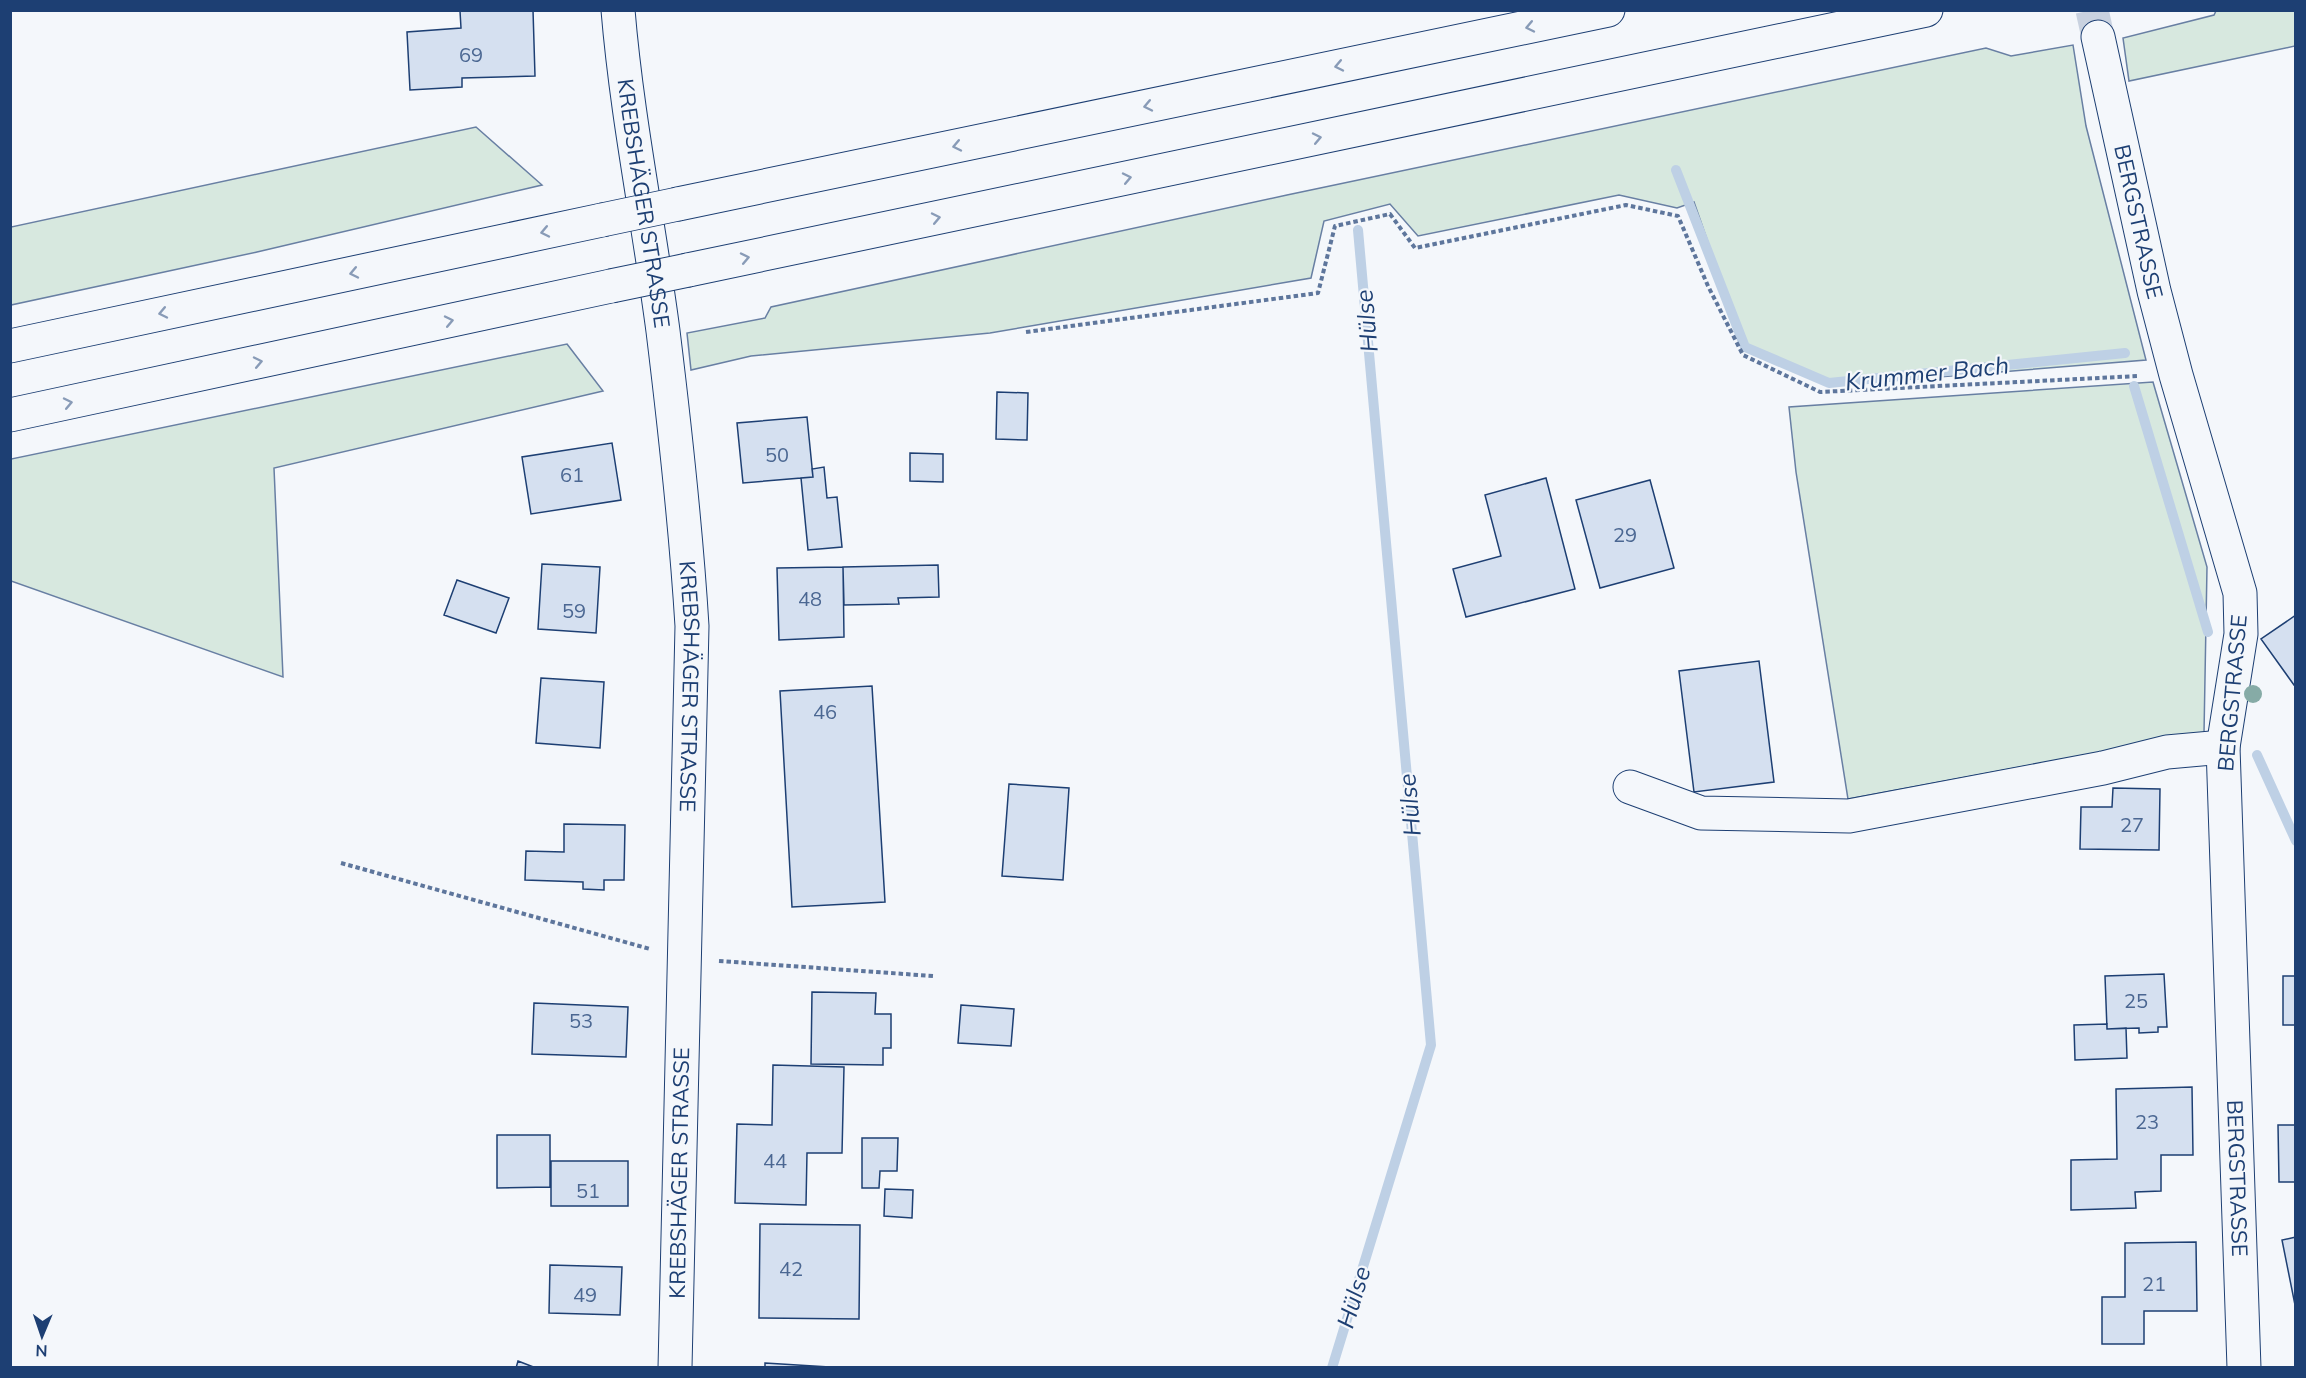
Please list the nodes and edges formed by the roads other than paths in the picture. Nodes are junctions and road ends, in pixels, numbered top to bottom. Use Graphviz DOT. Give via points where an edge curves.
graph roads {
  1 [pos="618,10"];
  2 [pos="1608,10"];
  3 [pos="1926,10"];
  4 [pos="2098,37"];
  5 [pos="10,346"];
  6 [pos="10,415"];
  7 [pos="2223,747"];
  8 [pos="1630,787"];
  9 [pos="675,1368"];
  10 [pos="2244,1368"];
  1 -- 9 [label="main road, KREBSHÄGER STRASSE" via="630,130 662,330 687,541 692,626"];
  2 -- 5 [label="main road, one-way, bridge"];
  6 -- 3 [label="main road, one-way, bridge"];
  4 -- 7 [label="main road, BERGSTRASSE" via="2154,291 2240,593 2241,634"];
  7 -- 8 [label="main road" via="2167,752 2103,768 1849,816 1701,813"];
  7 -- 10 [label="main road, BERGSTRASSE"];
}
